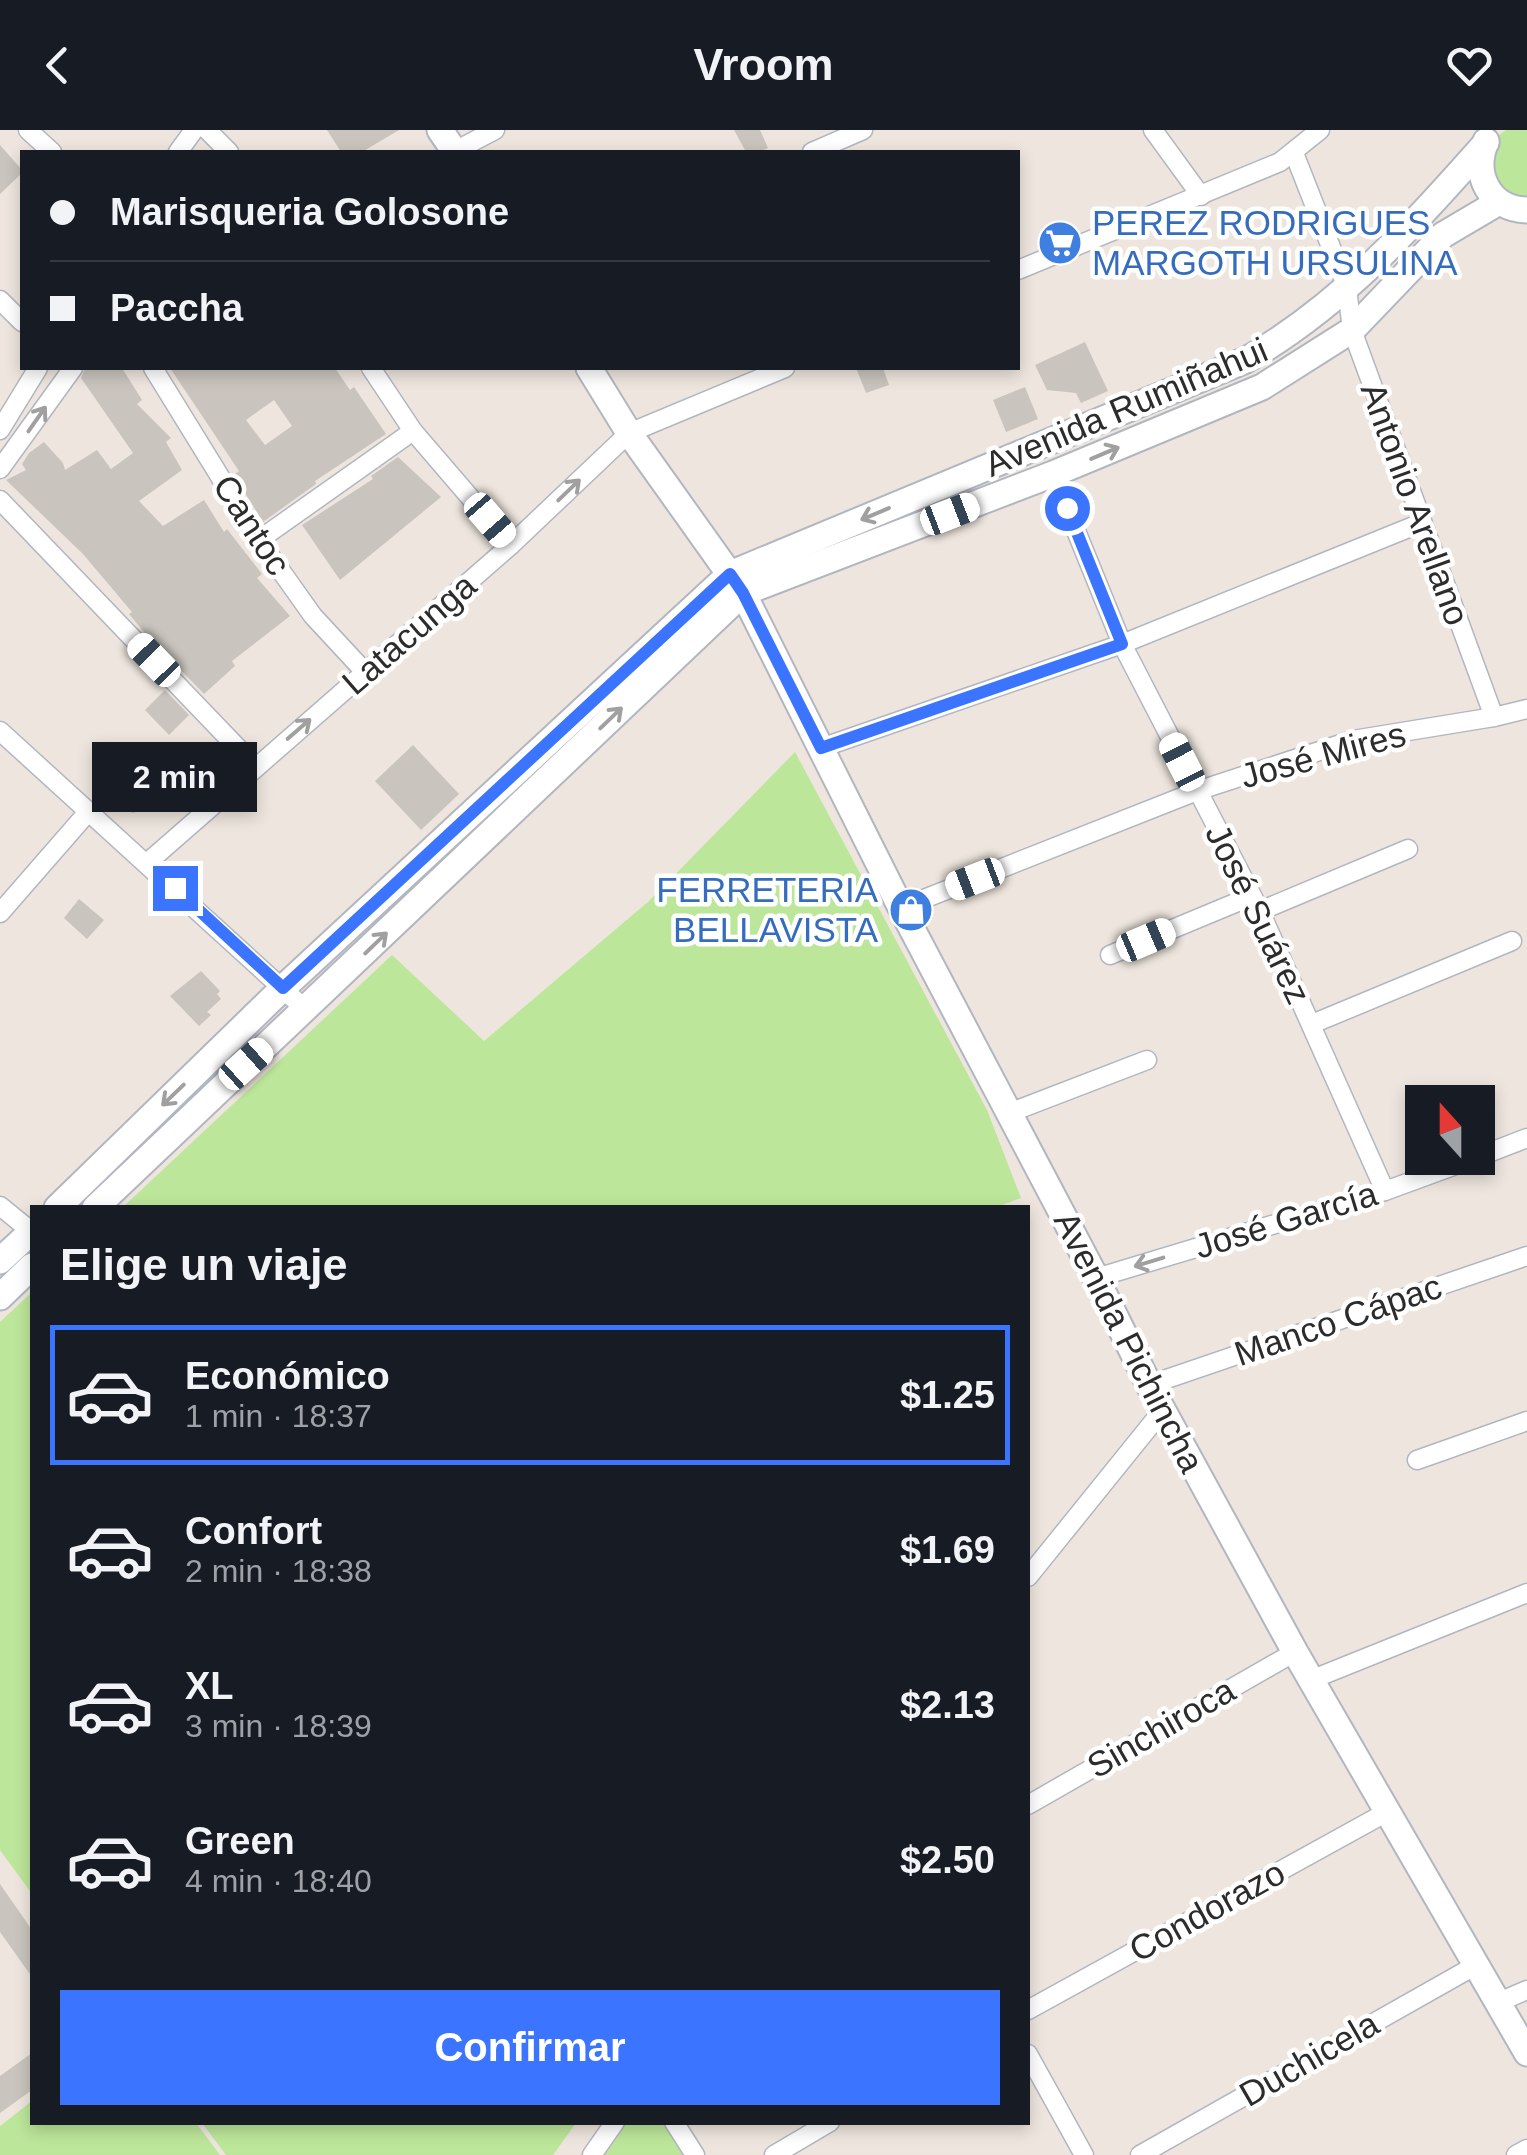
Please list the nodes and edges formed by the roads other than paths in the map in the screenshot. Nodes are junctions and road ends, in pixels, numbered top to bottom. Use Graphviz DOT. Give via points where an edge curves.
graph roads {
  1 [pos="28,130"];
  2 [pos="495,130"];
  3 [pos="863,130"];
  4 [pos="1153,130"];
  5 [pos="1320,130"];
  6 [pos="1491,136"];
  7 [pos="50,150"];
  8 [pos="459,150"];
  9 [pos="817,150"];
  10 [pos="1294,153"];
  11 [pos="1201,196"];
  12 [pos="1500,202"];
  13 [pos="1527,210"];
  14 [pos="1020,269"];
  15 [pos="1347,288"];
  16 [pos="0,300"];
  17 [pos="20,320"];
  18 [pos="1352,330"];
  19 [pos="37,370"];
  20 [pos="72,370"];
  21 [pos="154,370"];
  22 [pos="372,370"];
  23 [pos="589,370"];
  24 [pos="780,370"];
  25 [pos="0,430"];
  26 [pos="413,431"];
  27 [pos="630,432"];
  28 [pos="0,469"];
  29 [pos="1053,474"];
  30 [pos="0,500"];
  31 [pos="1421,523"];
  32 [pos="259,540"];
  33 [pos="511,545"];
  34 [pos="736,583"];
  35 [pos="1122,644"];
  36 [pos="365,672"];
  37 [pos="1527,708"];
  38 [pos="1494,718"];
  39 [pos="0,731"];
  40 [pos="821,748"];
  41 [pos="256,767"];
  42 [pos="1197,791"];
  43 [pos="88,812"];
  44 [pos="1408,850"];
  45 [pos="148,863"];
  46 [pos="1256,904"];
  47 [pos="901,908"];
  48 [pos="0,913"];
  49 [pos="1512,940"];
  50 [pos="1110,955"];
  51 [pos="283,988"];
  52 [pos="306,1010"];
  53 [pos="1312,1024"];
  54 [pos="1148,1060"];
  55 [pos="1009,1113"];
  56 [pos="1527,1138"];
  57 [pos="1495,1150"];
  58 [pos="1428,1175"];
  59 [pos="1385,1191"];
  60 [pos="60,1205"];
  61 [pos="98,1205"];
  62 [pos="0,1206"];
  63 [pos="30,1229"];
  64 [pos="30,1233"];
  65 [pos="1527,1256"];
  66 [pos="0,1261"];
  67 [pos="30,1268"];
  68 [pos="1096,1278"];
  69 [pos="0,1297"];
  70 [pos="1149,1386"];
  71 [pos="1162,1410"];
  72 [pos="1527,1421"];
  73 [pos="1417,1460"];
  74 [pos="1030,1574"];
  75 [pos="1527,1593"];
  76 [pos="1295,1652"];
  77 [pos="1313,1679"];
  78 [pos="1030,1803"];
  79 [pos="1387,1812"];
  80 [pos="1478,1964"];
  81 [pos="1527,1990"];
  82 [pos="1499,2002"];
  83 [pos="1030,2009"];
  84 [pos="1527,2053"];
  85 [pos="1030,2058"];
  86 [pos="614,2125"];
  87 [pos="676,2125"];
  88 [pos="825,2125"];
  89 [pos="1527,2149"];
  90 [pos="592,2155"];
  91 [pos="696,2155"];
  92 [pos="774,2155"];
  93 [pos="1084,2155"];
  94 [pos="1140,2155"];
  95 [pos="1516,2155"];
  1 -- 7 [label="street"];
  2 -- 8 [label="street"];
  3 -- 9 [label="street"];
  4 -- 11 [label="street"];
  5 -- 10 [label="street"];
  6 -- 12 [label="main road" via="1480,169"];
  6 -- 15 [label="main road, Avenida Rumiñahui"];
  10 -- 11 [label="street"];
  10 -- 15 [label="street, Antonio Arellano"];
  11 -- 14 [label="street"];
  12 -- 13 [label="main road"];
  12 -- 18 [label="main road, Avenida Rumiñahui" via="1443,235"];
  15 -- 18 [label="street, Antonio Arellano"];
  15 -- 34 [label="main road, Avenida Rumiñahui, one-way" via="1246,360"];
  16 -- 17 [label="street"];
  29 -- 18 [label="main road, Avenida Rumiñahui, one-way" via="1262,387"];
  18 -- 31 [label="street, Antonio Arellano"];
  19 -- 25 [label="street"];
  28 -- 20 [label="street, one-way"];
  21 -- 32 [label="street, Cantoc"];
  22 -- 26 [label="street"];
  23 -- 27 [label="main road, Avenida Pichincha"];
  24 -- 27 [label="street, Latacunga"];
  26 -- 32 [label="street"];
  26 -- 33 [label="street"];
  33 -- 27 [label="street, Latacunga, one-way"];
  27 -- 34 [label="main road, Avenida Pichincha"];
  29 -- 34 [label="main road, Avenida Rumiñahui"];
  29 -- 35 [label="street, José Suárez"];
  30 -- 41 [label="street"];
  31 -- 35 [label="street"];
  31 -- 38 [label="street, Antonio Arellano"];
  32 -- 36 [label="street, Cantoc" via="313,616"];
  33 -- 36 [label="street, Latacunga"];
  34 -- 40 [label="main road, Avenida Pichincha"];
  34 -- 51 [label="main road, Avenida Rumiñahui"];
  52 -- 34 [label="main road, Avenida Rumiñahui, one-way"];
  35 -- 40 [label="street"];
  35 -- 42 [label="street, José Suárez"];
  41 -- 36 [label="street, Latacunga, one-way"];
  37 -- 38 [label="street, José Mires"];
  38 -- 42 [label="street, José Mires" via="1353,740"];
  39 -- 43 [label="street"];
  40 -- 47 [label="main road, Avenida Pichincha"];
  41 -- 45 [label="street, Latacunga"];
  42 -- 46 [label="street, José Suárez"];
  42 -- 47 [label="street, José Mires"];
  43 -- 45 [label="street"];
  43 -- 48 [label="street"];
  44 -- 46 [label="street"];
  45 -- 51 [label="street"];
  46 -- 50 [label="street"];
  46 -- 53 [label="street, José Suárez"];
  47 -- 55 [label="main road, Avenida Pichincha"];
  49 -- 53 [label="street"];
  51 -- 52 [label="street"];
  51 -- 60 [label="main road, Avenida Rumiñahui, one-way"];
  52 -- 61 [label="main road, Avenida Rumiñahui"];
  53 -- 59 [label="street, José Suárez"];
  54 -- 55 [label="street"];
  55 -- 68 [label="main road, Avenida Pichincha"];
  56 -- 57 [label="street, José García"];
  58 -- 59 [label="street, José García"];
  59 -- 68 [label="street, José García, one-way"];
  62 -- 63 [label="street"];
  64 -- 66 [label="main road"];
  65 -- 70 [label="street, Manco Cápac"];
  67 -- 69 [label="main road"];
  68 -- 70 [label="main road, Avenida Pichincha"];
  70 -- 71 [label="main road, Avenida Pichincha"];
  71 -- 74 [label="street"];
  71 -- 76 [label="main road, Avenida Pichincha"];
  72 -- 73 [label="street"];
  75 -- 77 [label="street"];
  76 -- 77 [label="main road, Avenida Pichincha"];
  76 -- 78 [label="street, Sinchiroca"];
  77 -- 79 [label="main road, Avenida Pichincha"];
  79 -- 80 [label="main road, Avenida Pichincha"];
  79 -- 83 [label="street, Condorazo"];
  80 -- 82 [label="main road, Avenida Pichincha"];
  80 -- 94 [label="street, Duchicela"];
  81 -- 82 [label="street"];
  82 -- 84 [label="main road, Avenida Pichincha"];
  85 -- 93 [label="street"];
  86 -- 90 [label="street"];
  87 -- 91 [label="street"];
  88 -- 92 [label="street"];
  89 -- 95 [label="street"];
}
